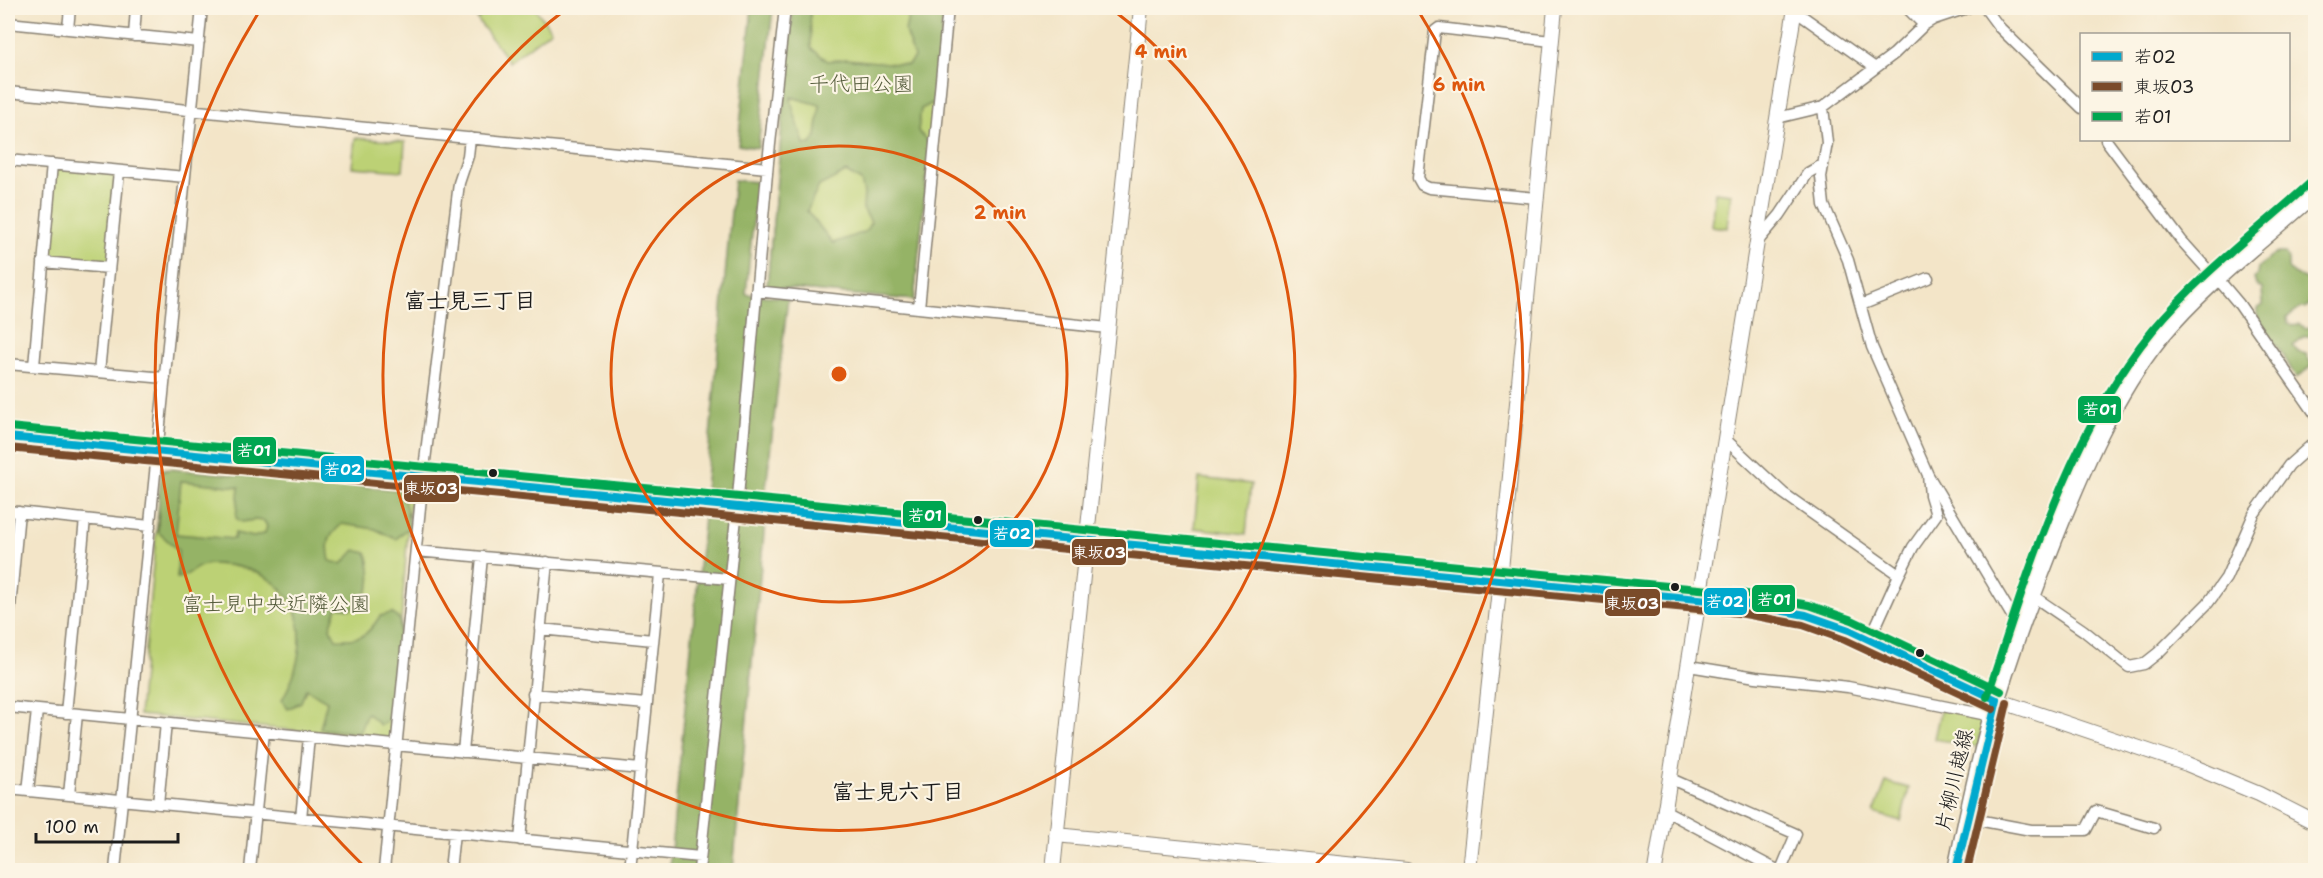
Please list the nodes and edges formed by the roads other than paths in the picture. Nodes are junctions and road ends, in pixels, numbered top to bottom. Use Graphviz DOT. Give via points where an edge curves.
graph roads {
  1 [pos="70,8"];
  2 [pos="136,8"];
  3 [pos="202,8"];
  4 [pos="785,8"];
  5 [pos="948,8"];
  6 [pos="1141,8"];
  7 [pos="1555,8"];
  8 [pos="1906,8"];
  9 [pos="1929,8"];
  10 [pos="1967,8"];
  11 [pos="1985,8"];
  12 [pos="1795,9"];
  13 [pos="8,23"];
  14 [pos="1924,26"];
  15 [pos="68,29"];
  16 [pos="134,36"];
  17 [pos="1551,41"];
  18 [pos="199,42"];
  19 [pos="1874,67"];
  20 [pos="8,92"];
  21 [pos="2080,106"];
  22 [pos="1823,107"];
  23 [pos="192,110"];
  24 [pos="1777,118"];
  25 [pos="470,138"];
  26 [pos="2107,141"];
  27 [pos="8,160"];
  28 [pos="52,164"];
  29 [pos="1822,165"];
  30 [pos="767,168"];
  31 [pos="119,171"];
  32 [pos="185,177"];
  33 [pos="2316,192"];
  34 [pos="1537,198"];
  35 [pos="1757,242"];
  36 [pos="43,262"];
  37 [pos="109,268"];
  38 [pos="1928,278"];
  39 [pos="2216,278"];
  40 [pos="756,291"];
  41 [pos="1861,305"];
  42 [pos="919,308"];
  43 [pos="1108,328"];
  44 [pos="8,364"];
  45 [pos="34,366"];
  46 [pos="99,372"];
  47 [pos="165,378"];
  48 [pos="2316,416"];
  49 [pos="8,437"];
  50 [pos="1726,440"];
  51 [pos="2316,441"];
  52 [pos="158,451"];
  53 [pos="1928,475"];
  54 [pos="423,477"];
  55 [pos="737,508"];
  56 [pos="8,511"];
  57 [pos="19,512"];
  58 [pos="85,519"];
  59 [pos="150,526"];
  60 [pos="1086,540"];
  61 [pos="416,551"];
  62 [pos="482,557"];
  63 [pos="547,562"];
  64 [pos="660,574"];
  65 [pos="1899,575"];
  66 [pos="729,579"];
  67 [pos="1500,580"];
  68 [pos="2032,596"];
  69 [pos="1700,599"];
  70 [pos="8,629"];
  71 [pos="540,629"];
  72 [pos="2020,631"];
  73 [pos="1870,639"];
  74 [pos="653,640"];
  75 [pos="1689,666"];
  76 [pos="534,694"];
  77 [pos="646,704"];
  78 [pos="8,708"];
  79 [pos="1995,708"];
  80 [pos="37,711"];
  81 [pos="72,714"];
  82 [pos="131,720"];
  83 [pos="165,723"];
  84 [pos="264,732"];
  85 [pos="309,737"];
  86 [pos="397,746"];
  87 [pos="463,752"];
  88 [pos="527,758"];
  89 [pos="640,769"];
  90 [pos="1671,779"];
  91 [pos="8,789"];
  92 [pos="28,791"];
  93 [pos="69,795"];
  94 [pos="122,800"];
  95 [pos="158,804"];
  96 [pos="1666,811"];
  97 [pos="256,814"];
  98 [pos="301,818"];
  99 [pos="1967,818"];
  100 [pos="2316,823"];
  101 [pos="388,827"];
  102 [pos="2154,828"];
  103 [pos="454,833"];
  104 [pos="1056,835"];
  105 [pos="520,840"];
  106 [pos="632,850"];
  107 [pos="700,857"];
  108 [pos="115,870"];
  109 [pos="250,870"];
  110 [pos="384,870"];
  111 [pos="450,870"];
  112 [pos="630,870"];
  113 [pos="699,870"];
  114 [pos="1053,870"];
  115 [pos="1407,870"];
  116 [pos="1469,870"];
  117 [pos="1655,870"];
  118 [pos="1779,870"];
  119 [pos="1956,870"];
  1 -- 15 [label="street"];
  2 -- 16 [label="street"];
  3 -- 18 [label="street"];
  4 -- 30 [label="street"];
  5 -- 42 [label="street"];
  6 -- 43 [label="street"];
  7 -- 17 [label="street"];
  8 -- 14 [label="street"];
  9 -- 14 [label="street"];
  10 -- 14 [label="street"];
  11 -- 21 [label="street" via="1998,27"];
  12 -- 19 [label="street"];
  12 -- 24 [label="street"];
  13 -- 15 [label="street"];
  14 -- 19 [label="street"];
  15 -- 16 [label="street"];
  16 -- 18 [label="street"];
  17 -- 34 [label="street"];
  17 -- 34 [label="street" via="1436,30 1418,178 1429,188"];
  18 -- 23 [label="street"];
  19 -- 22 [label="street"];
  20 -- 23 [label="street"];
  22 -- 24 [label="street"];
  22 -- 29 [label="street" via="1827,143"];
  23 -- 25 [label="street"];
  23 -- 32 [label="street"];
  24 -- 35 [label="street"];
  25 -- 30 [label="street"];
  25 -- 54 [label="street" via="459,183"];
  26 -- 39 [label="street" via="2181,240"];
  27 -- 28 [label="street"];
  28 -- 31 [label="street"];
  28 -- 36 [label="street"];
  29 -- 35 [label="street" via="1808,173"];
  29 -- 41 [label="street" via="1824,205 1848,260"];
  30 -- 40 [label="street"];
  31 -- 32 [label="street"];
  31 -- 37 [label="street"];
  32 -- 47 [label="street"];
  33 -- 39 [label="main road, 片柳川越線"];
  34 -- 67 [label="street"];
  35 -- 50 [label="street"];
  36 -- 37 [label="street"];
  36 -- 45 [label="street"];
  37 -- 46 [label="street"];
  38 -- 41 [label="street"];
  39 -- 48 [label="street" via="2239,304"];
  39 -- 68 [label="main road, 片柳川越線" via="2140,364 2106,420"];
  40 -- 42 [label="street"];
  40 -- 55 [label="street"];
  41 -- 53 [label="street" via="1872,346"];
  42 -- 43 [label="street"];
  43 -- 60 [label="street"];
  44 -- 45 [label="street"];
  45 -- 46 [label="street"];
  46 -- 47 [label="street"];
  47 -- 52 [label="street"];
  49 -- 52 [label="street"];
  50 -- 65 [label="street" via="1783,493"];
  50 -- 69 [label="street"];
  51 -- 68 [label="street" via="2289,465 2254,514 2215,594 2144,664 2129,667"];
  52 -- 54 [label="street"];
  52 -- 59 [label="street"];
  53 -- 65 [label="street" via="1936,515"];
  53 -- 72 [label="street"];
  54 -- 55 [label="street"];
  54 -- 61 [label="street"];
  55 -- 60 [label="street"];
  55 -- 66 [label="street"];
  56 -- 57 [label="street"];
  57 -- 58 [label="street"];
  57 -- 70 [label="street"];
  58 -- 59 [label="street"];
  58 -- 81 [label="street"];
  59 -- 82 [label="street"];
  60 -- 67 [label="street"];
  60 -- 104 [label="street"];
  61 -- 62 [label="street"];
  61 -- 86 [label="street"];
  62 -- 63 [label="street"];
  62 -- 87 [label="street"];
  63 -- 64 [label="street"];
  63 -- 71 [label="street"];
  64 -- 66 [label="street"];
  64 -- 74 [label="street"];
  65 -- 73 [label="street"];
  66 -- 107 [label="street"];
  67 -- 69 [label="street"];
  67 -- 116 [label="street"];
  68 -- 72 [label="main road, 片柳川越線"];
  69 -- 73 [label="street" via="1778,609 1828,622"];
  69 -- 75 [label="street"];
  71 -- 74 [label="street"];
  71 -- 76 [label="street"];
  72 -- 79 [label="main road, 片柳川越線"];
  73 -- 79 [label="street"];
  74 -- 77 [label="street"];
  75 -- 79 [label="street"];
  75 -- 90 [label="street"];
  76 -- 77 [label="street"];
  76 -- 88 [label="street"];
  77 -- 89 [label="street"];
  78 -- 80 [label="street"];
  79 -- 99 [label="main road, 片柳川越線"];
  79 -- 100 [label="street" via="2187,764"];
  80 -- 81 [label="street"];
  80 -- 92 [label="street"];
  81 -- 82 [label="street"];
  81 -- 93 [label="street"];
  82 -- 83 [label="street"];
  82 -- 94 [label="street"];
  83 -- 84 [label="street"];
  83 -- 95 [label="street"];
  84 -- 85 [label="street"];
  84 -- 97 [label="street"];
  85 -- 86 [label="street"];
  85 -- 98 [label="street"];
  86 -- 87 [label="street"];
  86 -- 101 [label="street"];
  87 -- 88 [label="street"];
  88 -- 89 [label="street"];
  88 -- 105 [label="street"];
  89 -- 106 [label="street"];
  90 -- 96 [label="street"];
  90 -- 118 [label="street" via="1796,834"];
  91 -- 92 [label="street"];
  92 -- 93 [label="street"];
  93 -- 94 [label="street"];
  94 -- 95 [label="street"];
  94 -- 108 [label="street"];
  95 -- 97 [label="street"];
  96 -- 117 [label="street"];
  96 -- 118 [label="street"];
  97 -- 98 [label="street"];
  97 -- 109 [label="street"];
  98 -- 101 [label="street"];
  99 -- 102 [label="street" via="2031,830 2086,830 2096,811"];
  99 -- 119 [label="main road, 片柳川越線"];
  101 -- 103 [label="street"];
  101 -- 110 [label="street"];
  103 -- 105 [label="street"];
  103 -- 111 [label="street"];
  104 -- 114 [label="street"];
  104 -- 115 [label="street"];
  105 -- 106 [label="street"];
  106 -- 107 [label="street"];
  106 -- 112 [label="street"];
  107 -- 113 [label="street"];
}
